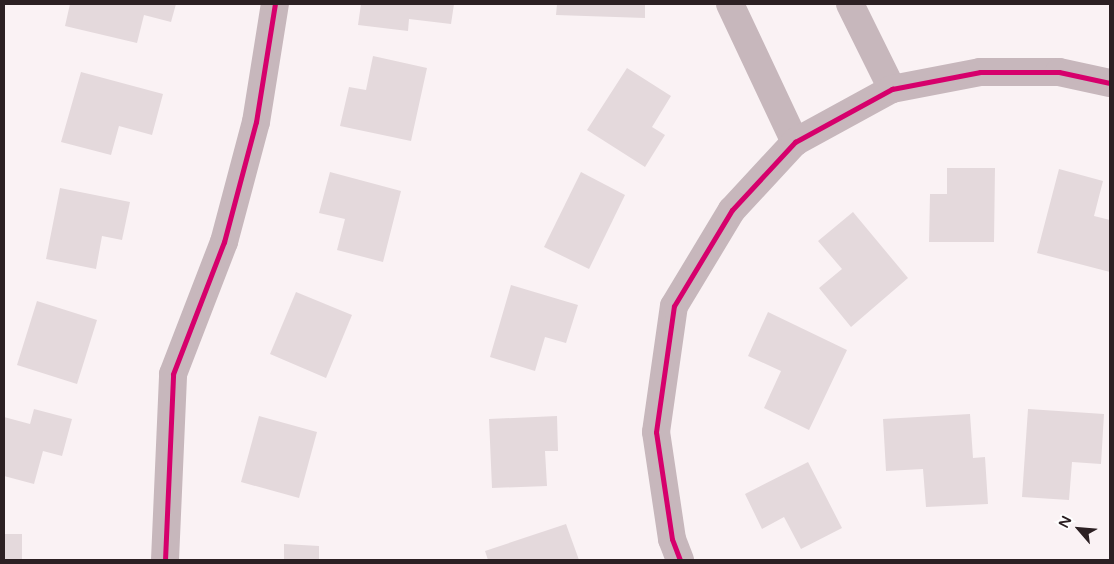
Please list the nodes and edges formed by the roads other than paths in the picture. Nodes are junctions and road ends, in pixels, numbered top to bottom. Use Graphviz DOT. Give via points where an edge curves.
graph roads {
  1 [pos="275,4"];
  2 [pos="730,4"];
  3 [pos="850,4"];
  4 [pos="1110,83"];
  5 [pos="892,89"];
  6 [pos="795,142"];
  7 [pos="165,560"];
  8 [pos="680,560"];
  1 -- 7 [label="street" via="256,122 224,242 173,374"];
  2 -- 6 [label="street"];
  3 -- 5 [label="street"];
  4 -- 5 [label="street" via="1059,72 980,72"];
  5 -- 6 [label="street"];
  6 -- 8 [label="street" via="732,210 674,306 656,432 672,538"];
}
